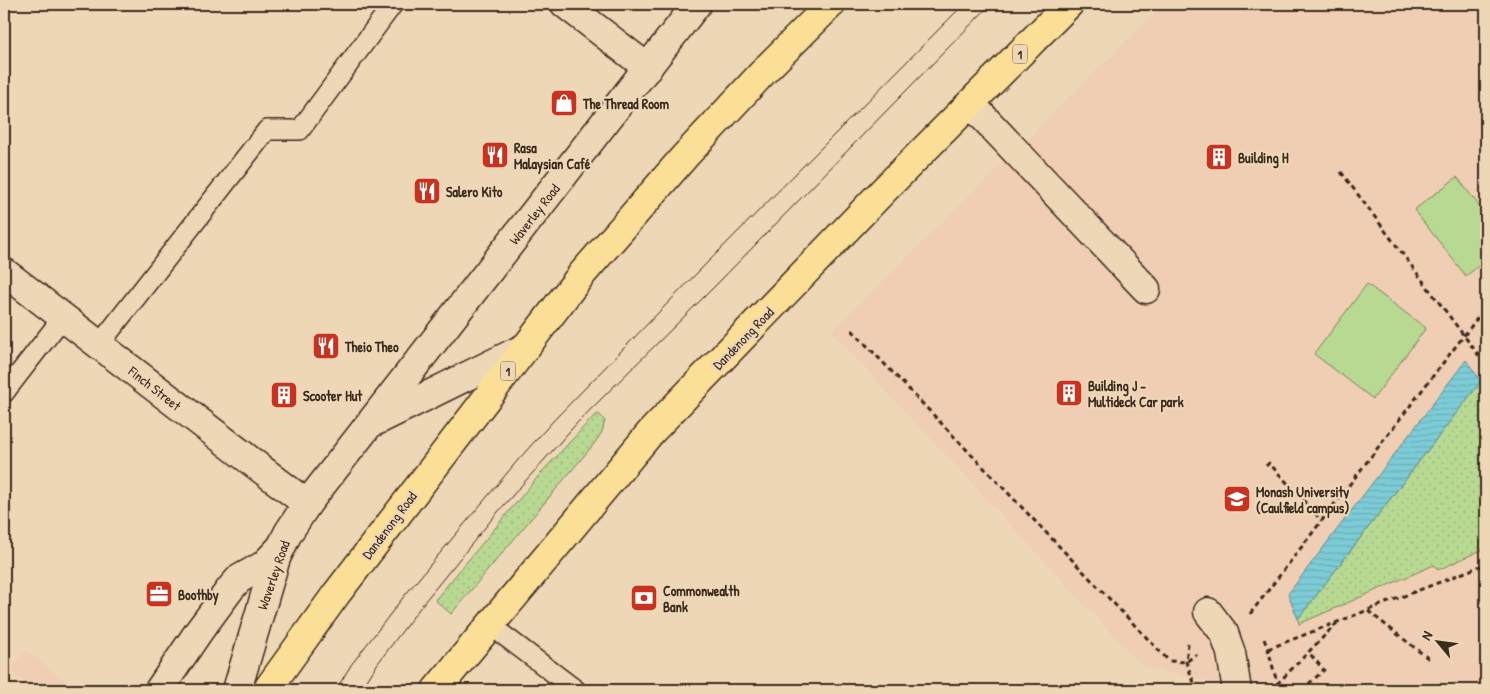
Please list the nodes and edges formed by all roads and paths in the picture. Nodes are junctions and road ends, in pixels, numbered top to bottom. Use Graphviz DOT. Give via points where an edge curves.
graph roads {
  1 [pos="393,4"];
  2 [pos="565,4"];
  3 [pos="697,4"];
  4 [pos="831,4"];
  5 [pos="1069,4"];
  6 [pos="648,68"];
  7 [pos="971,104"];
  8 [pos="1341,172"];
  9 [pos="4,272"];
  10 [pos="1146,290"];
  11 [pos="1486,307"];
  12 [pos="63,317"];
  13 [pos="852,330"];
  14 [pos="1464,336"];
  15 [pos="99,345"];
  16 [pos="526,347"];
  17 [pos="1486,365"];
  18 [pos="4,393"];
  19 [pos="370,424"];
  20 [pos="1266,466"];
  21 [pos="306,504"];
  22 [pos="1322,521"];
  23 [pos="281,547"];
  24 [pos="1486,564"];
  25 [pos="1368,611"];
  26 [pos="1208,612"];
  27 [pos="1338,622"];
  28 [pos="490,626"];
  29 [pos="1224,633"];
  30 [pos="1185,640"];
  31 [pos="1308,652"];
  32 [pos="1429,659"];
  33 [pos="1186,662"];
  34 [pos="1276,685"];
  35 [pos="159,690"];
  36 [pos="237,690"];
  37 [pos="267,690"];
  38 [pos="436,690"];
  39 [pos="576,690"];
  40 [pos="1197,690"];
  41 [pos="1236,690"];
  42 [pos="1278,690"];
  43 [pos="1302,690"];
  1 -- 15 [label="lane" via="300,130 268,130"];
  2 -- 6 [label="street"];
  3 -- 6 [label="street, Waverley Road"];
  4 -- 16 [label="highway, Dandenong Road / 1" via="684,156 582,274"];
  5 -- 7 [label="highway, Dandenong Road / 1"];
  6 -- 19 [label="street, Waverley Road"];
  7 -- 10 [label="street"];
  7 -- 28 [label="highway, Dandenong Road / 1" via="651,432"];
  8 -- 14 [label="path"];
  9 -- 12 [label="street, Finch Street"];
  11 -- 14 [label="path"];
  12 -- 15 [label="street, Finch Street"];
  12 -- 18 [label="lane"];
  13 -- 33 [label="path" via="1169,661"];
  14 -- 17 [label="path"];
  14 -- 22 [label="path"];
  15 -- 21 [label="street, Finch Street"];
  16 -- 19 [label="street, Waverley Road"];
  16 -- 37 [label="highway, Dandenong Road / 1" via="337,593"];
  19 -- 21 [label="street, Waverley Road"];
  20 -- 22 [label="path" via="1269,463"];
  21 -- 23 [label="street, Waverley Road"];
  22 -- 29 [label="path" via="1251,613"];
  23 -- 35 [label="street" via="264,565 239,579 231,588"];
  23 -- 36 [label="street, Waverley Road"];
  24 -- 25 [label="path"];
  25 -- 27 [label="path"];
  25 -- 32 [label="path"];
  26 -- 29 [label="street"];
  27 -- 31 [label="path"];
  27 -- 34 [label="path" via="1268,648"];
  28 -- 38 [label="highway, Dandenong Road / 1"];
  28 -- 39 [label="lane"];
  29 -- 33 [label="path"];
  29 -- 41 [label="street" via="1231,653"];
  30 -- 33 [label="path" via="1188,644"];
  31 -- 34 [label="path"];
  31 -- 43 [label="path" via="1324,670"];
  33 -- 40 [label="path"];
  34 -- 42 [label="path"];
}
